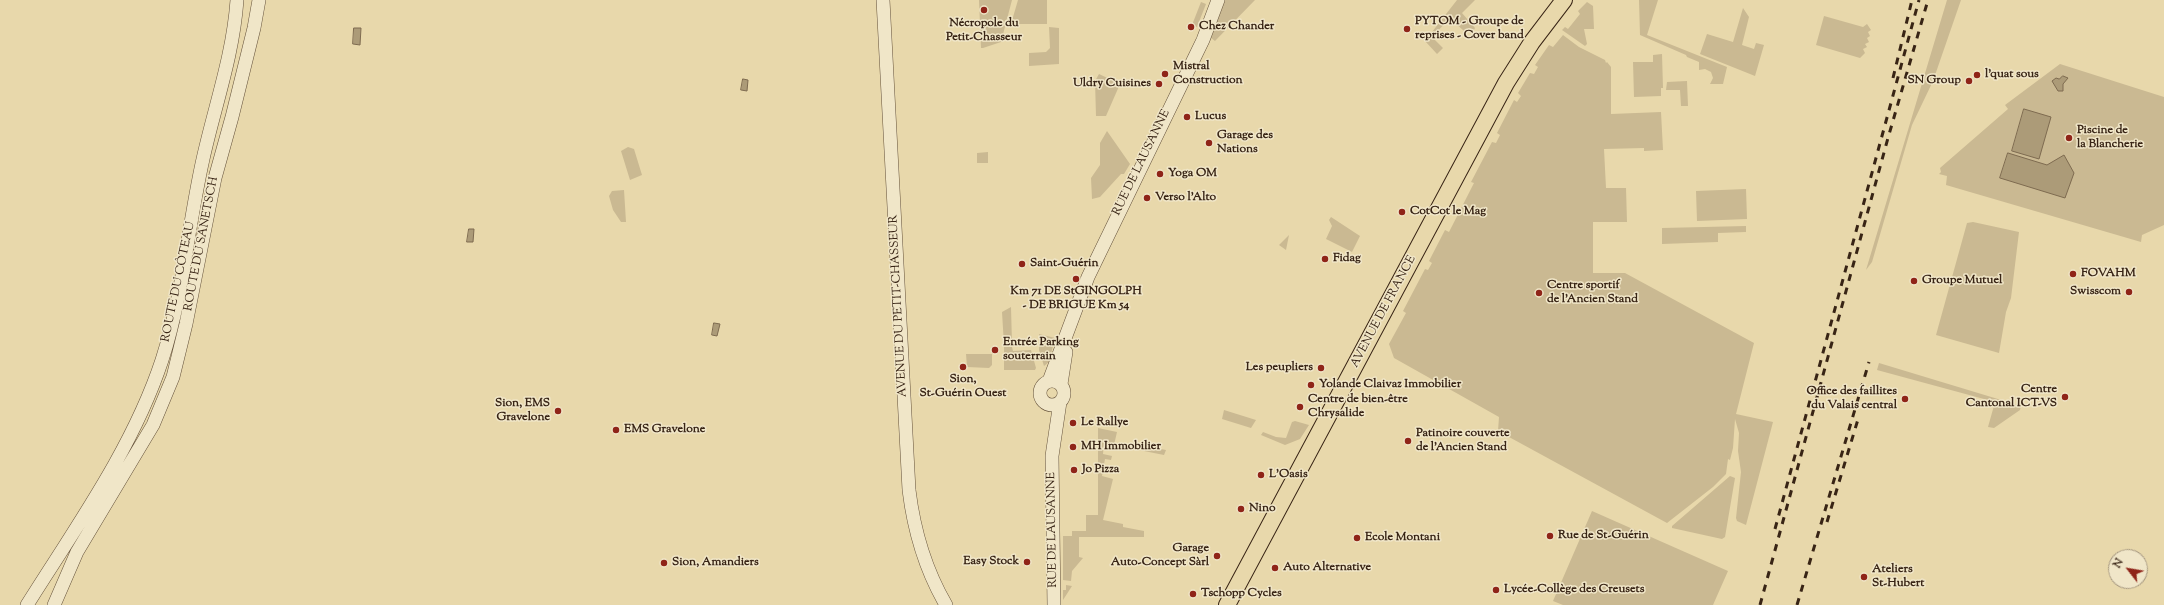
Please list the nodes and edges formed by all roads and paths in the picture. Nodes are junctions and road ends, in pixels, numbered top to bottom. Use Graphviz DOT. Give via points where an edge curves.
graph roads {
  1 [pos="237,0"];
  2 [pos="259,0"];
  3 [pos="883,0"];
  4 [pos="1564,0"];
  5 [pos="1571,0"];
  6 [pos="1216,2"];
  7 [pos="1542,29"];
  8 [pos="1051,378"];
  9 [pos="1045,402"];
  10 [pos="1060,402"];
  11 [pos="1052,456"];
  12 [pos="1227,603"];
  13 [pos="27,605"];
  14 [pos="54,605"];
  15 [pos="946,605"];
  16 [pos="1054,605"];
  1 -- 13 [label="street, ROUTE DU CÔTEAU" via="230,55 203,157 177,303 162,360 142,411 126,442"];
  2 -- 14 [label="street, ROUTE DU SANETSCH" via="215,178 186,324 172,377 153,425 77,552"];
  3 -- 15 [label="street, AVENUE DU PETIT-CHASSEUR" via="909,490 916,534 924,560"];
  4 -- 7 [label="main road, AVENUE DE FRANCE"];
  5 -- 7 [label="main road, AVENUE DE FRANCE"];
  6 -- 8 [label="street, RUE DE LAUSANNE" via="1203,40 1088,277"];
  7 -- 12 [label="main road, AVENUE DE FRANCE" via="1497,99"];
  8 -- 9 [label="street" via="1040,389 1040,396"];
  8 -- 10 [label="street" via="1064,394"];
  9 -- 10 [label="street" via="1052,405"];
  9 -- 11 [label="street, RUE DE LAUSANNE"];
  10 -- 11 [label="street, RUE DE LAUSANNE"];
  11 -- 16 [label="street, RUE DE LAUSANNE"];
}
